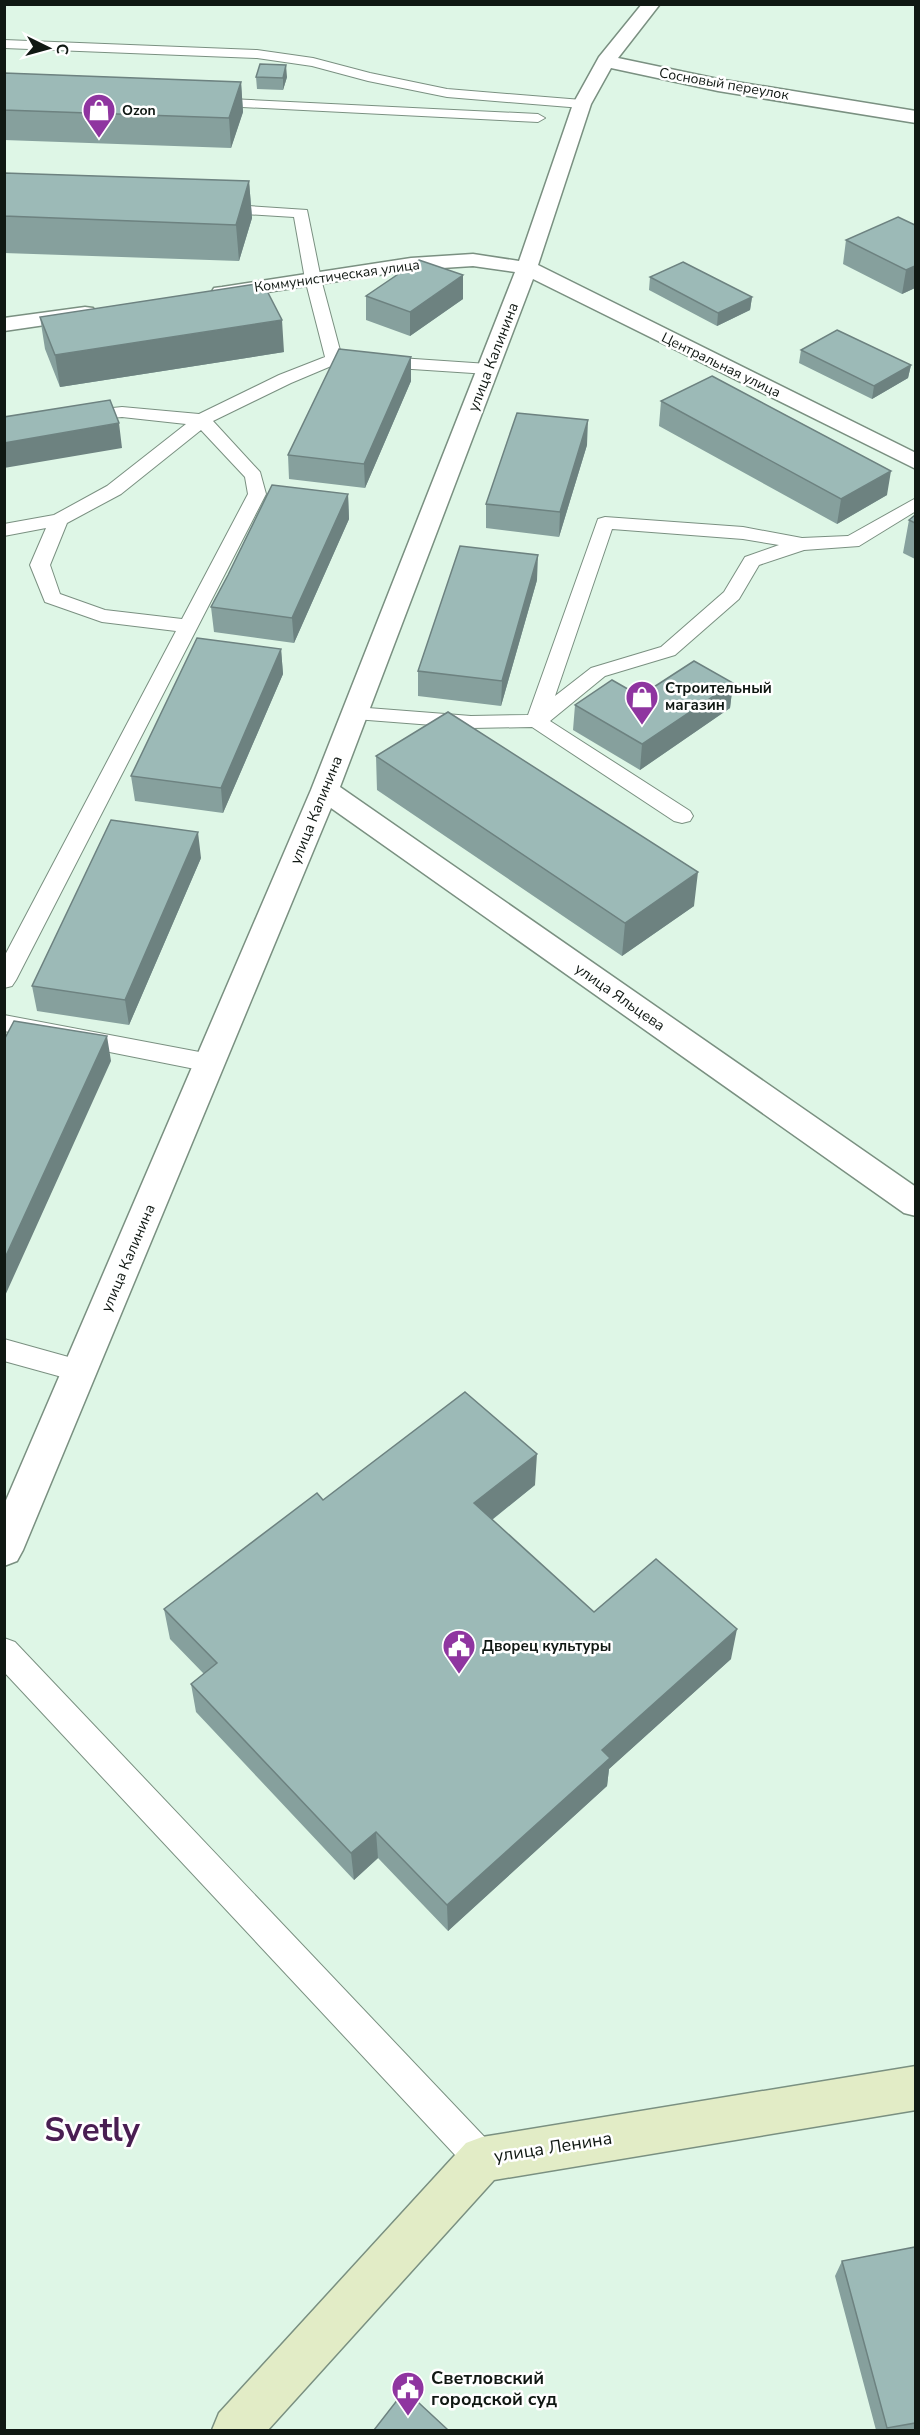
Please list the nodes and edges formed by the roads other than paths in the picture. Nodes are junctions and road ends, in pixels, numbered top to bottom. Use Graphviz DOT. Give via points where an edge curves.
graph roads {
  1 [pos="652,4"];
  2 [pos="4,44"];
  3 [pos="606,61"];
  4 [pos="196,102"];
  5 [pos="569,116"];
  6 [pos="915,117"];
  7 [pos="206,209"];
  8 [pos="527,268"];
  9 [pos="314,279"];
  10 [pos="199,296"];
  11 [pos="108,310"];
  12 [pos="4,325"];
  13 [pos="334,359"];
  14 [pos="489,369"];
  15 [pos="63,419"];
  16 [pos="202,420"];
  17 [pos="915,462"];
  18 [pos="915,503"];
  19 [pos="59,520"];
  20 [pos="4,530"];
  21 [pos="802,544"];
  22 [pos="187,626"];
  23 [pos="355,713"];
  24 [pos="536,721"];
  25 [pos="325,790"];
  26 [pos="682,816"];
  27 [pos="4,980"];
  28 [pos="4,1023"];
  29 [pos="210,1063"];
  30 [pos="915,1204"];
  31 [pos="4,1350"];
  32 [pos="80,1371"];
  33 [pos="4,1550"];
  34 [pos="4,1651"];
  35 [pos="915,2088"];
  36 [pos="482,2159"];
  37 [pos="236,2430"];
  1 -- 3 [label="street"];
  2 -- 5 [label="lane" via="257,54 313,62 368,77"];
  3 -- 5 [label="street, улица Калинина"];
  3 -- 6 [label="street, Сосновый переулок" via="718,85"];
  4 -- 5 [label="lane"];
  5 -- 8 [label="street, улица Калинина"];
  7 -- 9 [label="lane" via="301,213"];
  8 -- 9 [label="street, Коммунистическая улица" via="473,260 411,264"];
  8 -- 14 [label="street, улица Калинина"];
  8 -- 17 [label="street, Центральная улица"];
  9 -- 10 [label="street, Коммунистическая улица"];
  9 -- 13 [label="lane"];
  11 -- 12 [label="street"];
  13 -- 14 [label="lane"];
  13 -- 16 [label="lane"];
  14 -- 23 [label="street, улица Калинина"];
  15 -- 16 [label="lane" via="122,411"];
  16 -- 19 [label="lane" via="114,490"];
  16 -- 22 [label="lane" via="254,476 257,494"];
  18 -- 21 [label="lane" via="852,542"];
  19 -- 20 [label="lane"];
  19 -- 22 [label="lane" via="40,565 52,598 102,616"];
  21 -- 24 [label="lane" via="752,561 732,595 668,651 598,672"];
  21 -- 24 [label="lane" via="743,533 605,523"];
  22 -- 27 [label="lane"];
  23 -- 24 [label="lane" via="471,722"];
  23 -- 25 [label="street, улица Калинина"];
  24 -- 26 [label="lane"];
  25 -- 29 [label="street, улица Калинина"];
  25 -- 30 [label="street, улица Яльцева"];
  28 -- 29 [label="lane"];
  29 -- 32 [label="street, улица Калинина"];
  31 -- 32 [label="lane"];
  32 -- 33 [label="street, улица Калинина"];
  34 -- 36 [label="lane"];
  35 -- 36 [label="street, улица Ленина"];
  36 -- 37 [label="street, улица Ленина"];
}
